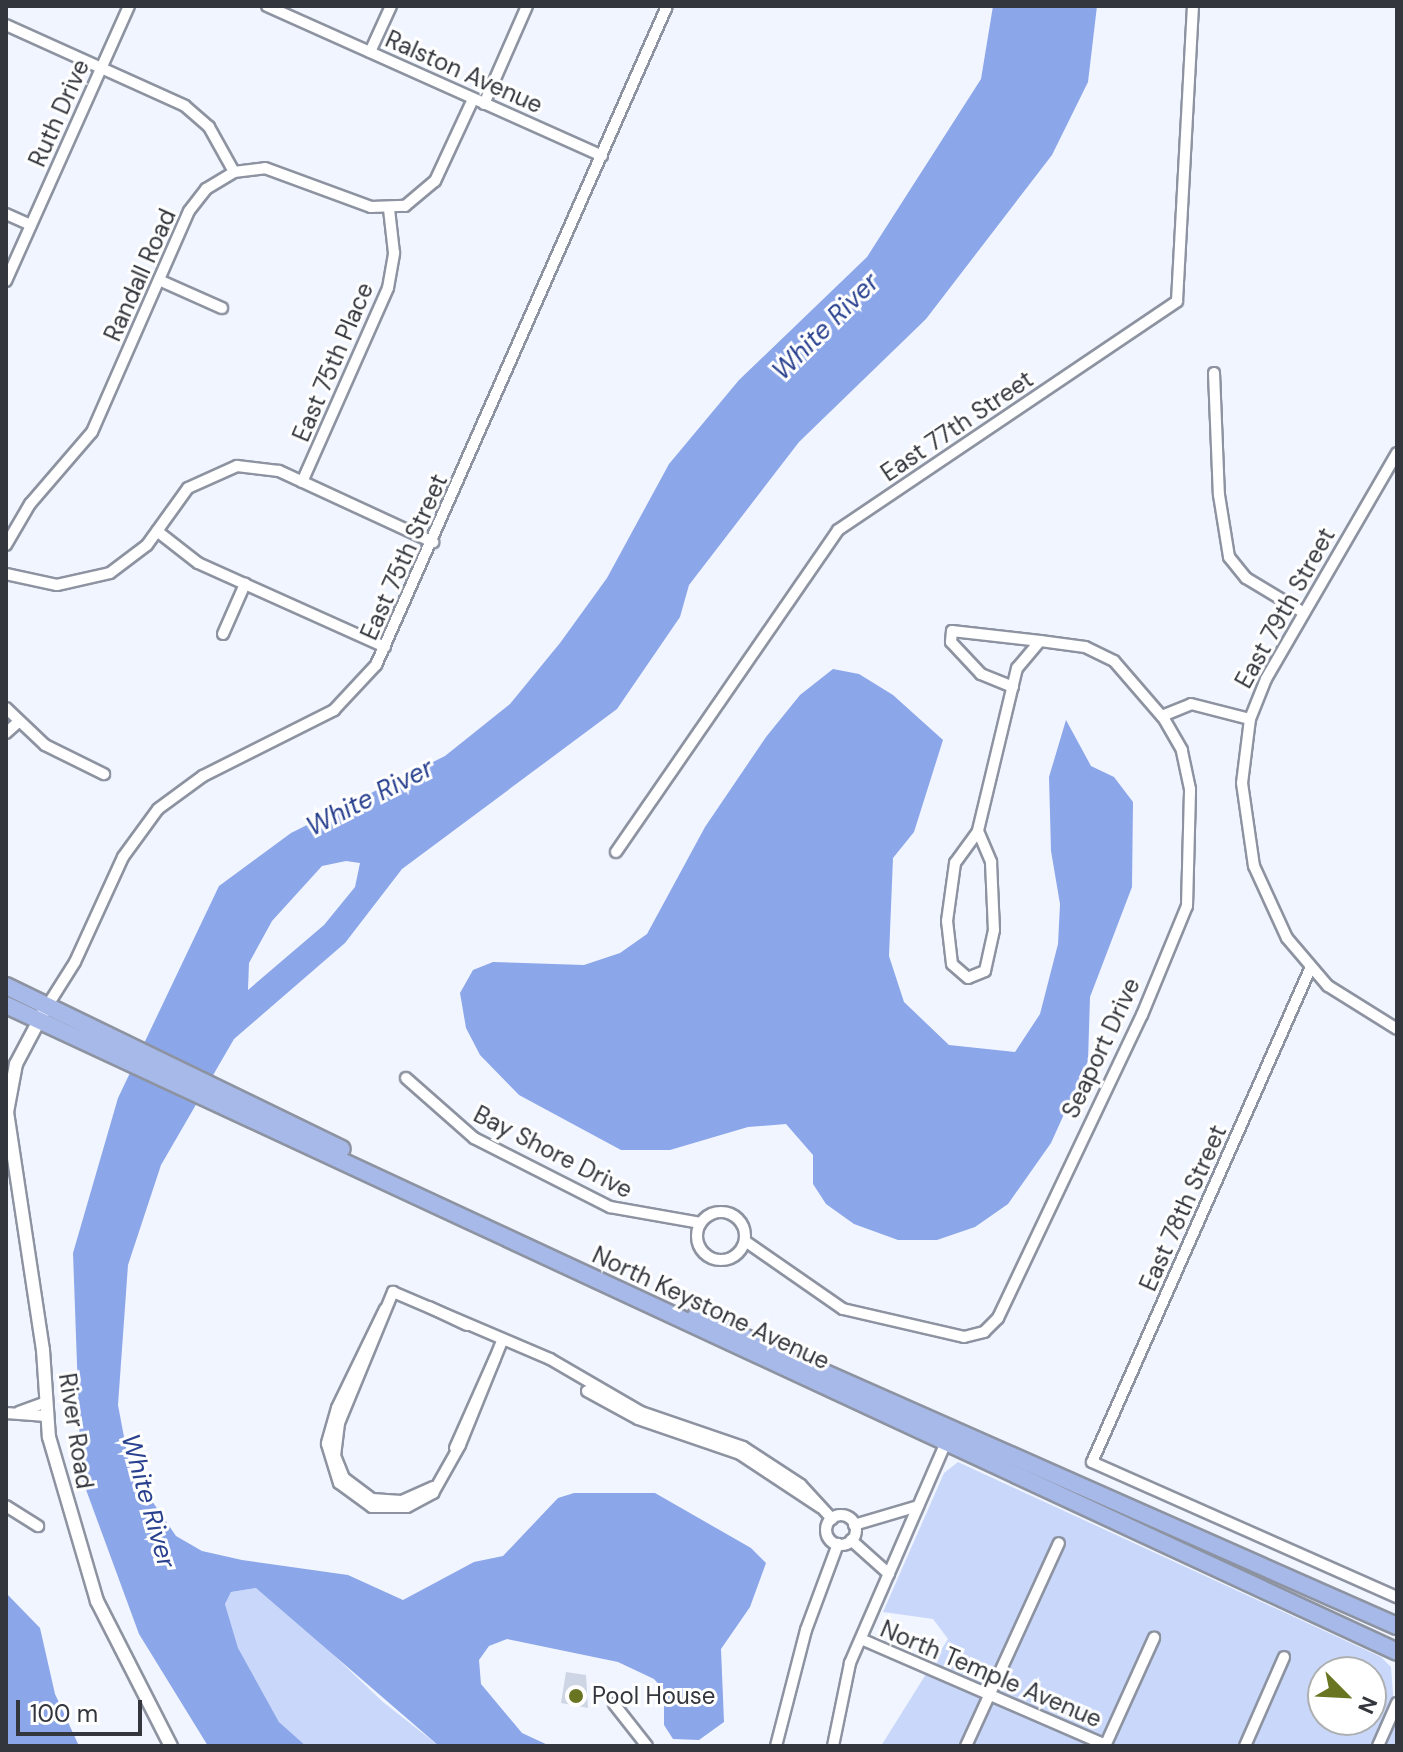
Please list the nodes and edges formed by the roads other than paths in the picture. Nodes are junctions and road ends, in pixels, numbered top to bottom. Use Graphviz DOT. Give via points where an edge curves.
graph roads {
  1 [pos="129,6"];
  2 [pos="267,6"];
  3 [pos="391,6"];
  4 [pos="527,6"];
  5 [pos="667,6"];
  6 [pos="1193,6"];
  7 [pos="6,25"];
  8 [pos="370,52"];
  9 [pos="101,67"];
  10 [pos="473,99"];
  11 [pos="484,104"];
  12 [pos="602,156"];
  13 [pos="234,172"];
  14 [pos="389,209"];
  15 [pos="6,214"];
  16 [pos="31,225"];
  17 [pos="159,280"];
  18 [pos="6,281"];
  19 [pos="222,308"];
  20 [pos="1214,373"];
  21 [pos="1397,453"];
  22 [pos="302,482"];
  23 [pos="157,531"];
  24 [pos="433,542"];
  25 [pos="6,545"];
  26 [pos="6,574"];
  27 [pos="245,584"];
  28 [pos="1301,611"];
  29 [pos="223,634"];
  30 [pos="1040,641"];
  31 [pos="385,647"];
  32 [pos="1013,687"];
  33 [pos="6,708"];
  34 [pos="1162,716"];
  35 [pos="1250,719"];
  36 [pos="17,723"];
  37 [pos="6,733"];
  38 [pos="104,774"];
  39 [pos="978,831"];
  40 [pos="616,852"];
  41 [pos="1310,969"];
  42 [pos="6,986"];
  43 [pos="6,1005"];
  44 [pos="43,1013"];
  45 [pos="1397,1029"];
  46 [pos="406,1078"];
  47 [pos="320,1144"];
  48 [pos="701,1223"];
  49 [pos="745,1241"];
  50 [pos="980,1334"];
  51 [pos="502,1341"];
  52 [pos="45,1409"];
  53 [pos="6,1413"];
  54 [pos="945,1444"];
  55 [pos="6,1506"];
  56 [pos="918,1506"];
  57 [pos="832,1519"];
  58 [pos="854,1525"];
  59 [pos="38,1526"];
  60 [pos="851,1540"];
  61 [pos="1059,1543"];
  62 [pos="838,1544"];
  63 [pos="889,1574"];
  64 [pos="1397,1597"];
  65 [pos="1397,1626"];
  66 [pos="1154,1638"];
  67 [pos="861,1639"];
  68 [pos="1397,1652"];
  69 [pos="1284,1657"];
  70 [pos="987,1696"];
  71 [pos="1397,1703"];
  72 [pos="614,1704"];
  73 [pos="1392,1728"];
  74 [pos="171,1746"];
  75 [pos="647,1746"];
  76 [pos="776,1746"];
  77 [pos="833,1746"];
  78 [pos="966,1746"];
  79 [pos="1106,1746"];
  80 [pos="1245,1746"];
  81 [pos="1378,1746"];
  1 -- 9 [label="street, Ruth Drive"];
  2 -- 8 [label="street, Ralston Avenue"];
  3 -- 8 [label="street"];
  4 -- 11 [label="street"];
  5 -- 12 [label="street, East 75th Street"];
  6 -- 40 [label="street, East 77th Street" via="1177,301 838,530"];
  7 -- 9 [label="street"];
  8 -- 10 [label="street, Ralston Avenue"];
  9 -- 13 [label="street" via="195,113"];
  9 -- 16 [label="street, Ruth Drive"];
  10 -- 11 [label="street, Ralston Avenue"];
  10 -- 14 [label="street" via="430,188 412,203"];
  11 -- 12 [label="street, Ralston Avenue"];
  12 -- 24 [label="street, East 75th Street"];
  13 -- 14 [label="street" via="276,169"];
  13 -- 17 [label="street, Randall Road" via="194,204"];
  14 -- 22 [label="street, East 75th Place" via="394,253 388,288"];
  15 -- 16 [label="street"];
  16 -- 18 [label="street, Ruth Drive"];
  17 -- 19 [label="street"];
  17 -- 25 [label="street, Randall Road" via="92,432 30,504"];
  20 -- 28 [label="street" via="1219,495 1229,557 1246,578"];
  21 -- 28 [label="street, East 79th Street"];
  22 -- 23 [label="street" via="257,466 218,471 188,488"];
  22 -- 24 [label="street"];
  23 -- 26 [label="street" via="123,565 84,582 45,584"];
  23 -- 27 [label="street" via="198,563"];
  24 -- 31 [label="street, East 75th Street"];
  27 -- 29 [label="street"];
  27 -- 31 [label="street"];
  28 -- 35 [label="street, East 79th Street"];
  30 -- 32 [label="street" via="1023,657"];
  30 -- 32 [label="street, Seaport Drive" via="952,631 951,642 981,674"];
  30 -- 34 [label="street, Seaport Drive" via="1085,647 1114,661"];
  31 -- 44 [label="street, East 75th Street" via="364,683 334,710 196,780 152,815 123,857 75,962"];
  32 -- 39 [label="street"];
  33 -- 36 [label="street"];
  34 -- 35 [label="street" via="1191,704"];
  34 -- 50 [label="street, Seaport Drive" via="1188,776 1187,906 1142,1015 998,1318"];
  35 -- 41 [label="street, East 79th Street" via="1242,783 1249,847 1277,921"];
  36 -- 37 [label="street"];
  36 -- 38 [label="street" via="51,749"];
  39 -- 39 [label="street" via="991,862 994,930 985,971 971,978 952,964 947,921 955,863"];
  41 -- 45 [label="street"];
  41 -- 64 [label="street, East 78th Street" via="1092,1462"];
  42 -- 44 [label="main road, North Keystone Avenue"];
  43 -- 44 [label="main road, North Keystone Avenue"];
  44 -- 47 [label="main road, North Keystone Avenue"];
  44 -- 52 [label="street, River Road" via="16,1064 7,1112 43,1350"];
  46 -- 48 [label="street, Bay Shore Drive" via="467,1134 610,1207"];
  47 -- 54 [label="main road, North Keystone Avenue"];
  47 -- 65 [label="main road, North Keystone Avenue"];
  48 -- 49 [label="street, Bay Shore Drive" via="712,1213 731,1213 744,1226"];
  48 -- 49 [label="street" via="699,1245 714,1259 733,1257"];
  49 -- 50 [label="street, Bay Shore Drive" via="837,1306 960,1337"];
  51 -- 51 [label="street" via="433,1487 407,1507 365,1500 339,1483 327,1444 337,1408 393,1292"];
  51 -- 57 [label="street" via="543,1360 625,1413 740,1454"];
  52 -- 53 [label="street"];
  52 -- 74 [label="street, River Road" via="59,1484 97,1601"];
  54 -- 56 [label="street"];
  54 -- 68 [label="main road, North Keystone Avenue"];
  55 -- 59 [label="street"];
  56 -- 58 [label="street"];
  56 -- 63 [label="street"];
  57 -- 58 [label="street" via="846,1517"];
  57 -- 62 [label="street" via="826,1533"];
  58 -- 60 [label="street"];
  60 -- 62 [label="street"];
  60 -- 63 [label="street"];
  61 -- 70 [label="street"];
  62 -- 76 [label="street" via="806,1630"];
  63 -- 67 [label="street"];
  66 -- 79 [label="street"];
  67 -- 70 [label="street, North Temple Avenue"];
  67 -- 77 [label="street"];
  69 -- 80 [label="street"];
  70 -- 78 [label="street"];
  70 -- 79 [label="street, North Temple Avenue"];
  71 -- 73 [label="street"];
  72 -- 75 [label="street"];
  73 -- 81 [label="street"];
}
